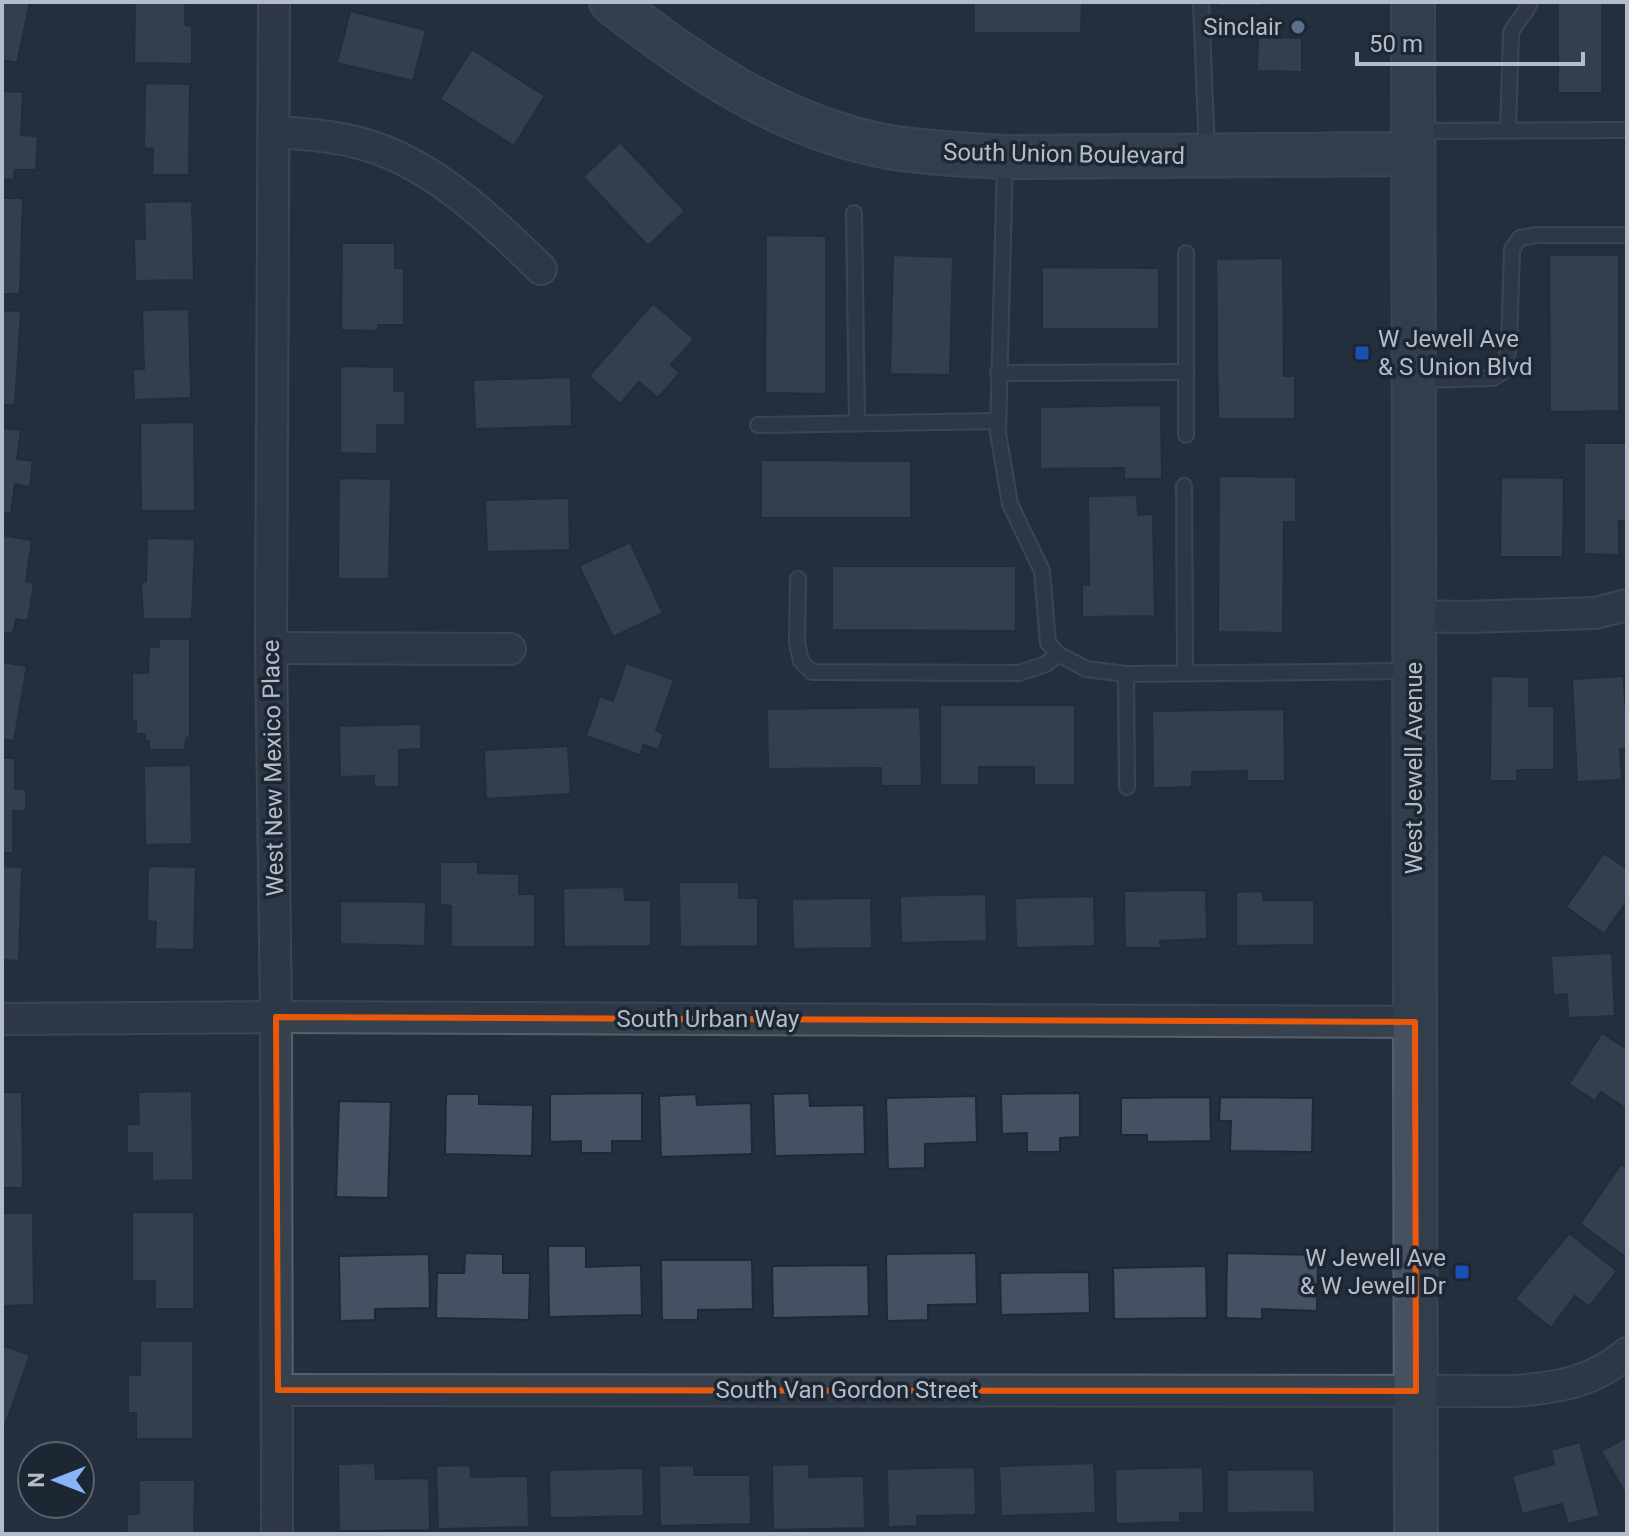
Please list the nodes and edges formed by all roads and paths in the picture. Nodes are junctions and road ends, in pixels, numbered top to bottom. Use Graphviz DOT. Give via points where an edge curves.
graph roads {
  1 [pos="274,2"];
  2 [pos="611,2"];
  3 [pos="1201,2"];
  4 [pos="1413,2"];
  5 [pos="1530,2"];
  6 [pos="1508,130"];
  7 [pos="1627,130"];
  8 [pos="275,132"];
  9 [pos="1413,142"];
  10 [pos="1207,156"];
  11 [pos="1005,157"];
  12 [pos="854,213"];
  13 [pos="1627,235"];
  14 [pos="1186,253"];
  15 [pos="541,269"];
  16 [pos="1186,372"];
  17 [pos="998,373"];
  18 [pos="1413,380"];
  19 [pos="998,421"];
  20 [pos="857,423"];
  21 [pos="758,425"];
  22 [pos="1186,435"];
  23 [pos="1184,486"];
  24 [pos="798,579"];
  25 [pos="1627,605"];
  26 [pos="1413,616"];
  27 [pos="271,648"];
  28 [pos="510,649"];
  29 [pos="1058,654"];
  30 [pos="1414,671"];
  31 [pos="1185,673"];
  32 [pos="1126,674"];
  33 [pos="1127,787"];
  34 [pos="276,1017"];
  35 [pos="2,1019"];
  36 [pos="1415,1022"];
  37 [pos="1627,1353"];
  38 [pos="278,1390"];
  39 [pos="1416,1391"];
  40 [pos="277,1534"];
  41 [pos="1416,1534"];
  1 -- 8 [label="street, West New Mexico Place"];
  2 -- 11 [label="main road, South Union Boulevard" via="741,93 807,124 888,146"];
  3 -- 10 [label="lane"];
  4 -- 9 [label="main road, West Jewell Avenue"];
  5 -- 6 [label="lane" via="1511,33"];
  6 -- 7 [label="lane"];
  6 -- 9 [label="lane"];
  8 -- 15 [label="street" via="346,139 388,153 438,180"];
  8 -- 27 [label="street, West New Mexico Place"];
  9 -- 10 [label="main road, South Union Boulevard"];
  9 -- 18 [label="main road, West Jewell Avenue"];
  10 -- 11 [label="main road, South Union Boulevard"];
  11 -- 17 [label="lane"];
  12 -- 20 [label="lane"];
  13 -- 18 [label="lane" via="1520,238 1512,249 1504,371 1493,378"];
  14 -- 16 [label="lane"];
  16 -- 17 [label="lane"];
  16 -- 22 [label="lane"];
  17 -- 19 [label="lane"];
  18 -- 26 [label="main road, West Jewell Avenue"];
  19 -- 20 [label="lane"];
  19 -- 29 [label="lane" via="1010,504 1042,571 1048,643"];
  20 -- 21 [label="lane"];
  23 -- 31 [label="lane"];
  24 -- 29 [label="lane" via="797,643 801,661 812,672 1019,673"];
  25 -- 26 [label="street" via="1595,613"];
  26 -- 30 [label="main road, West Jewell Avenue"];
  27 -- 28 [label="street"];
  27 -- 34 [label="street, West New Mexico Place"];
  29 -- 32 [label="lane" via="1086,669"];
  30 -- 31 [label="lane"];
  30 -- 36 [label="main road, West Jewell Avenue"];
  31 -- 32 [label="lane"];
  32 -- 33 [label="lane"];
  34 -- 35 [label="street, South Urban Way"];
  34 -- 36 [label="street, South Urban Way"];
  34 -- 38 [label="street, West New Mexico Place"];
  36 -- 39 [label="main road, West Jewell Avenue"];
  37 -- 39 [label="street, South Van Gordon Street" via="1581,1381 1542,1389"];
  38 -- 39 [label="street, South Van Gordon Street"];
  38 -- 40 [label="street, West New Mexico Place"];
  39 -- 41 [label="main road, West Jewell Avenue"];
}
